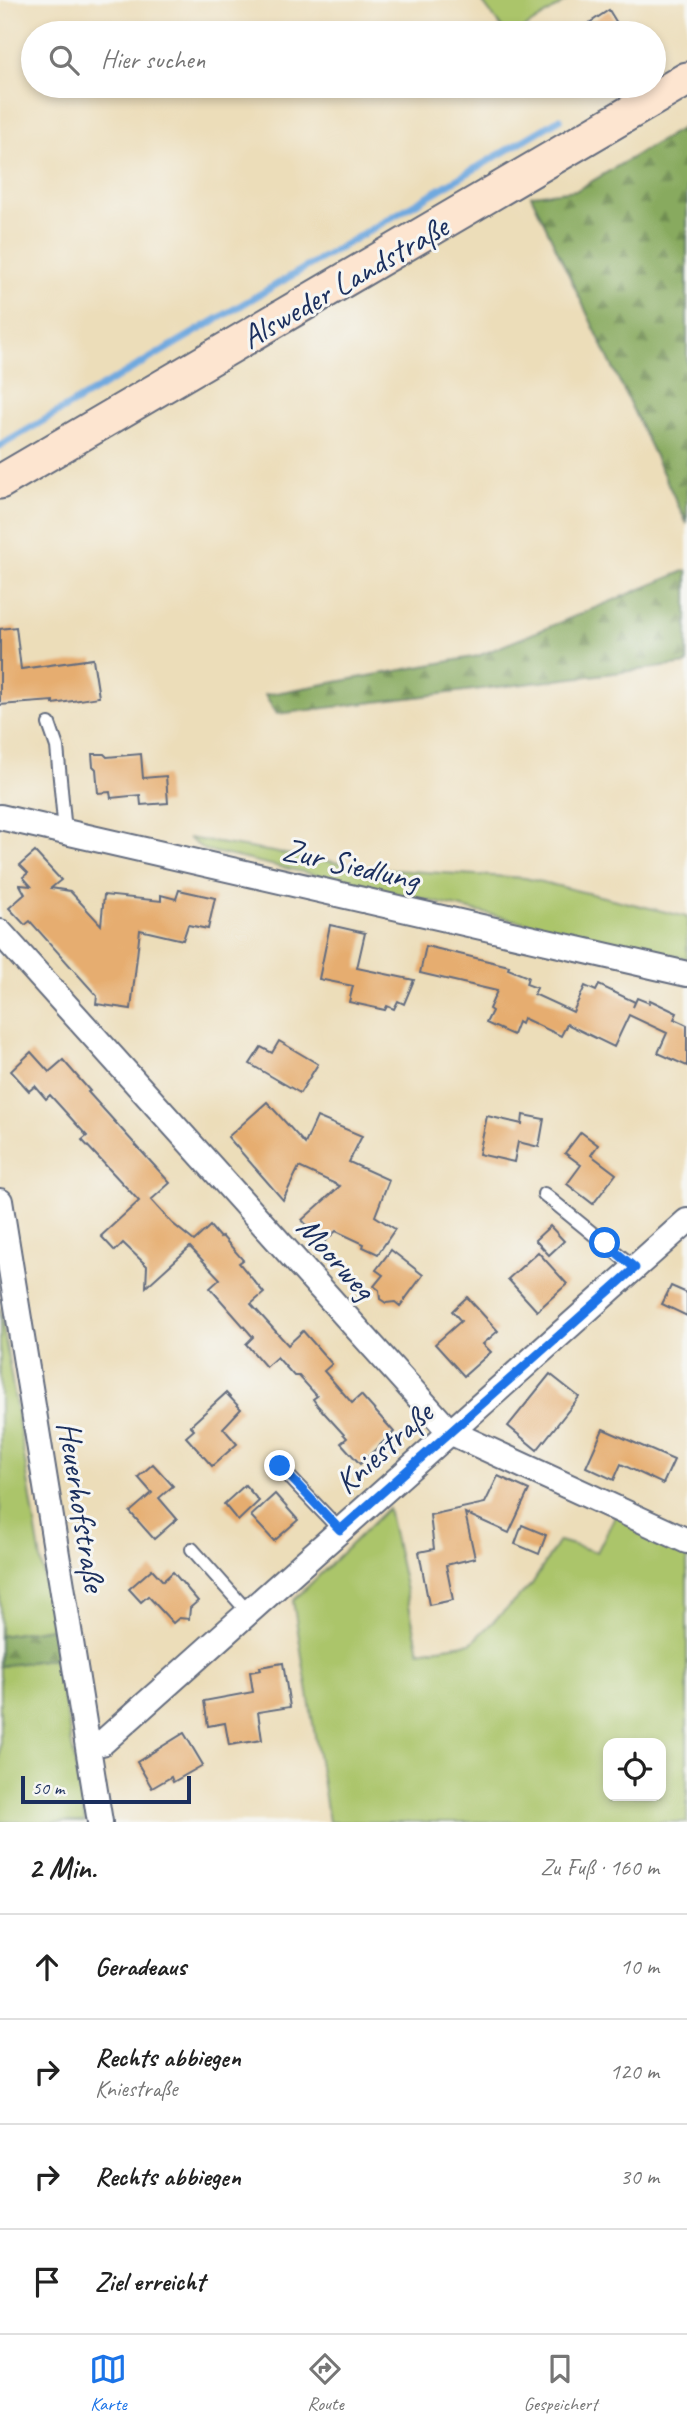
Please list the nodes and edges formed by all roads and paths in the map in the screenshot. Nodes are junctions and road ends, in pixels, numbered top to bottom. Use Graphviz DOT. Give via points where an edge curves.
graph roads {
  1 [pos="687,79"];
  2 [pos="666,91"];
  3 [pos="655,98"];
  4 [pos="0,482"];
  5 [pos="49,724"];
  6 [pos="0,817"];
  7 [pos="65,832"];
  8 [pos="0,932"];
  9 [pos="687,974"];
  10 [pos="544,1194"];
  11 [pos="0,1201"];
  12 [pos="687,1221"];
  13 [pos="635,1268"];
  14 [pos="450,1433"];
  15 [pos="280,1466"];
  16 [pos="340,1530"];
  17 [pos="687,1541"];
  18 [pos="192,1549"];
  19 [pos="248,1612"];
  20 [pos="89,1745"];
  21 [pos="100,1822"];
  1 -- 2 [label="street, Alsweder Landstraße"];
  3 -- 4 [label="street, Alsweder Landstraße"];
  5 -- 7 [label="lane" via="57,747"];
  6 -- 7 [label="street, Zur Siedlung"];
  7 -- 9 [label="street, Zur Siedlung"];
  8 -- 14 [label="street, Moorweg"];
  10 -- 13 [label="lane"];
  11 -- 20 [label="street, Heuerhofstraße"];
  12 -- 13 [label="street, Kniestraße"];
  13 -- 14 [label="street, Kniestraße"];
  14 -- 16 [label="street, Kniestraße"];
  14 -- 17 [label="street, Moorweg"];
  15 -- 16 [label="lane"];
  16 -- 19 [label="street, Kniestraße"];
  18 -- 19 [label="lane"];
  19 -- 20 [label="street, Kniestraße" via="102,1743"];
  20 -- 21 [label="street, Heuerhofstraße"];
}
